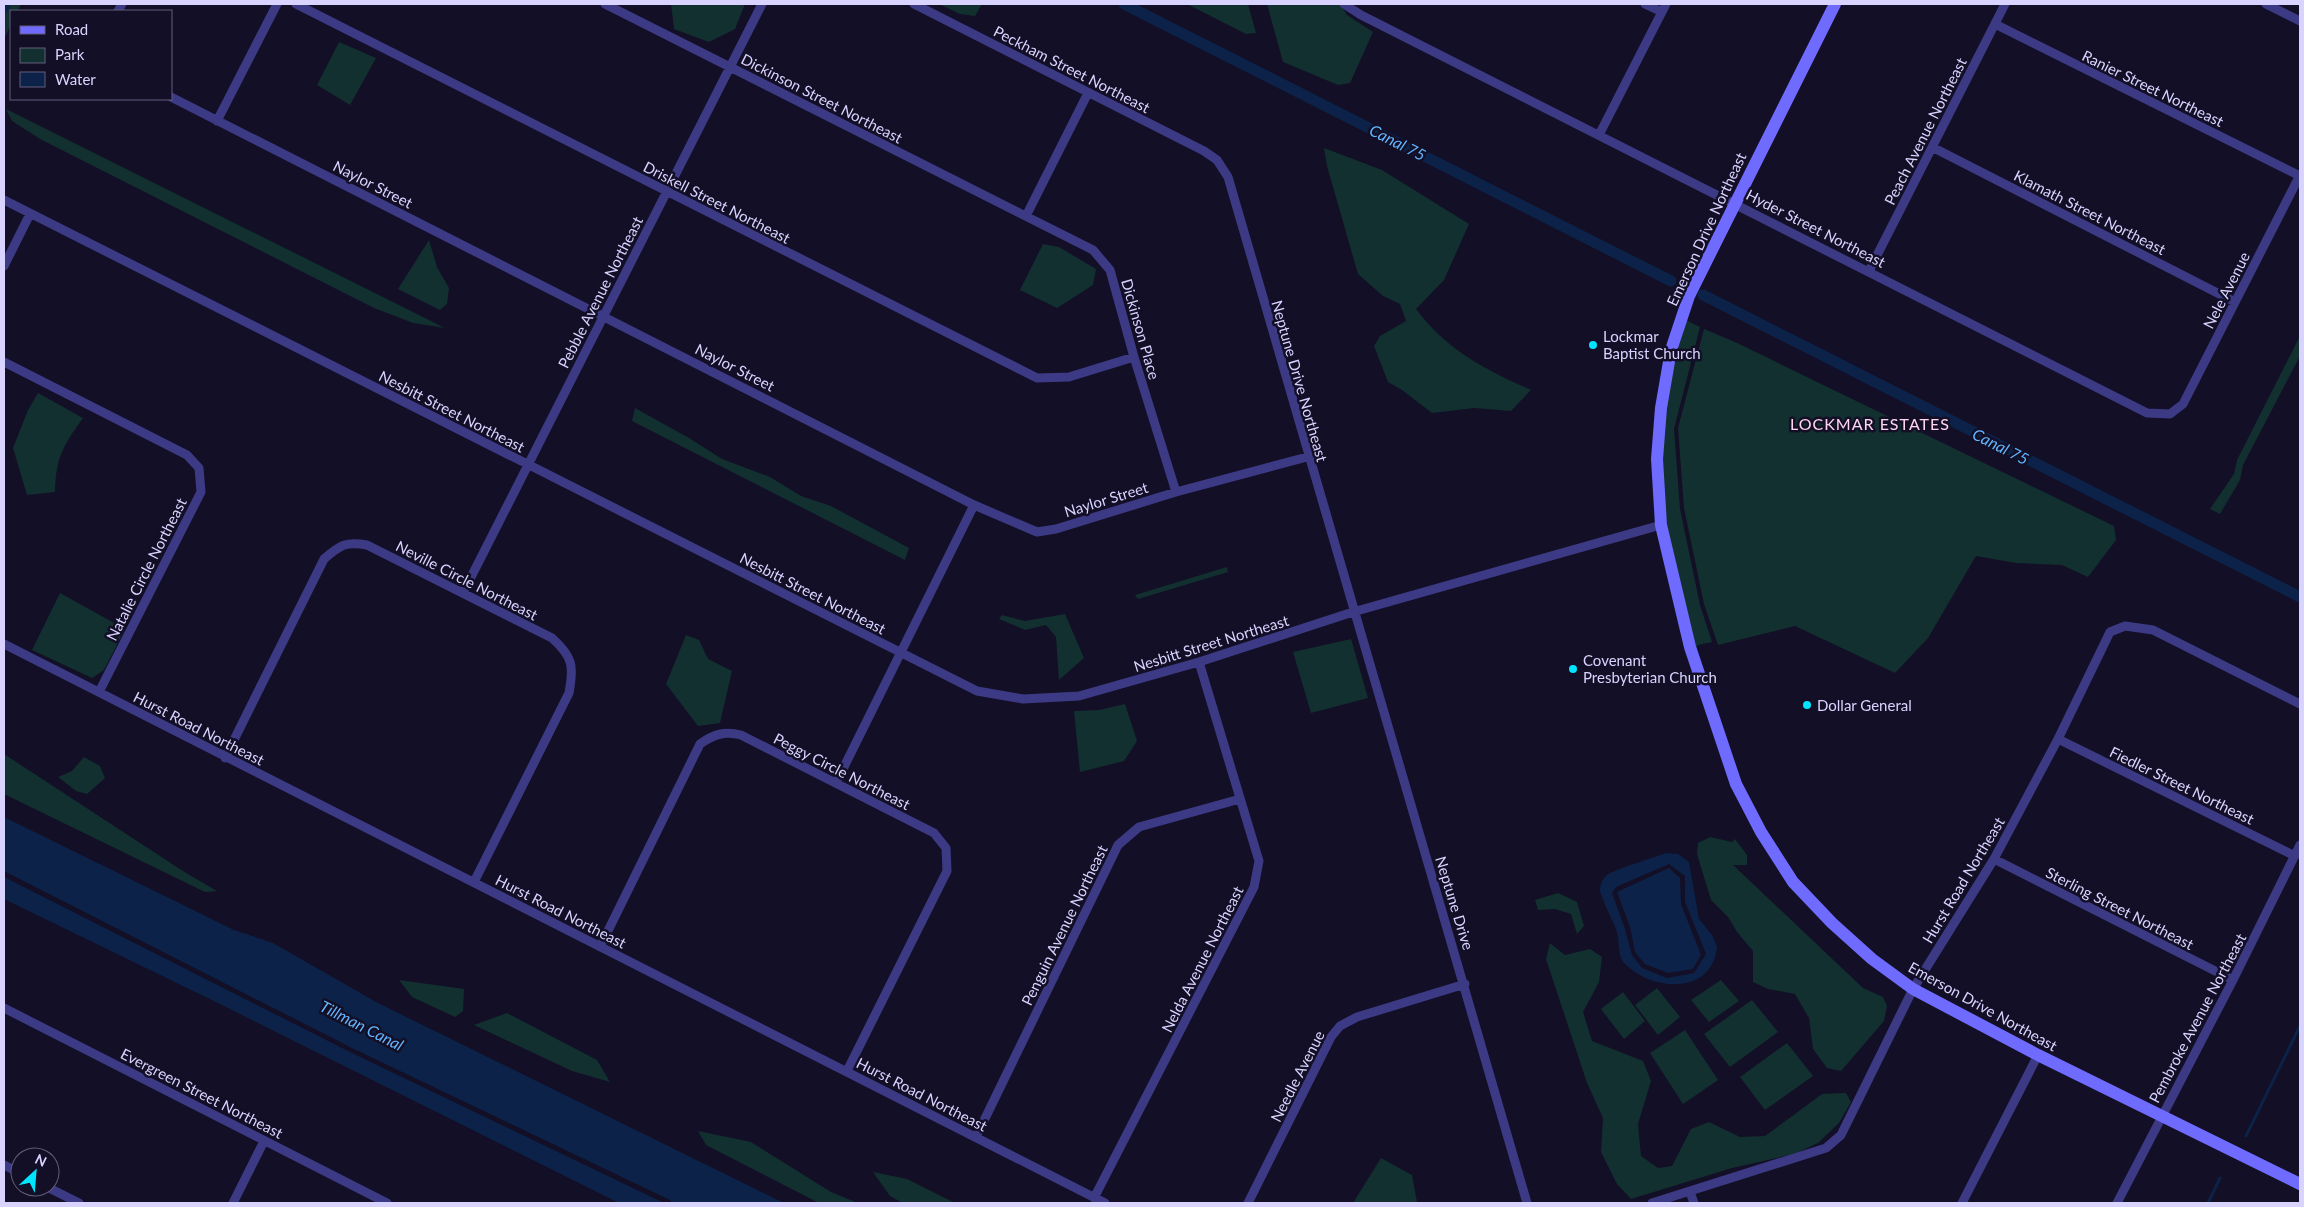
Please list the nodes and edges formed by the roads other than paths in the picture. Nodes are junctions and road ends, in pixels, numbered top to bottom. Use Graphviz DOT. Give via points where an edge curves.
graph roads {
  1 [pos="277,4"];
  2 [pos="296,4"];
  3 [pos="605,4"];
  4 [pos="762,4"];
  5 [pos="914,4"];
  6 [pos="1344,4"];
  7 [pos="1645,4"];
  8 [pos="1666,4"];
  9 [pos="1835,4"];
  10 [pos="2005,4"];
  11 [pos="2266,4"];
  12 [pos="1662,12"];
  13 [pos="2300,21"];
  14 [pos="1995,24"];
  15 [pos="730,66"];
  16 [pos="1088,92"];
  17 [pos="172,98"];
  18 [pos="217,121"];
  19 [pos="1599,135"];
  20 [pos="1932,147"];
  21 [pos="1217,160"];
  22 [pos="2300,175"];
  23 [pos="666,192"];
  24 [pos="4,200"];
  25 [pos="1734,203"];
  26 [pos="30,214"];
  27 [pos="1026,216"];
  28 [pos="4,266"];
  29 [pos="1869,271"];
  30 [pos="2235,302"];
  31 [pos="604,315"];
  32 [pos="1134,357"];
  33 [pos="4,362"];
  34 [pos="2170,414"];
  35 [pos="1307,457"];
  36 [pos="528,464"];
  37 [pos="1176,492"];
  38 [pos="974,505"];
  39 [pos="1661,525"];
  40 [pos="463,593"];
  41 [pos="1354,612"];
  42 [pos="4,644"];
  43 [pos="902,654"];
  44 [pos="1199,662"];
  45 [pos="99,692"];
  46 [pos="2300,704"];
  47 [pos="2058,739"];
  48 [pos="225,758"];
  49 [pos="836,783"];
  50 [pos="1240,799"];
  51 [pos="2300,845"];
  52 [pos="2295,856"];
  53 [pos="1994,859"];
  54 [pos="474,882"];
  55 [pos="600,947"];
  56 [pos="2233,980"];
  57 [pos="1465,984"];
  58 [pos="1913,989"];
  59 [pos="4,1008"];
  60 [pos="2038,1055"];
  61 [pos="847,1071"];
  62 [pos="2161,1116"];
  63 [pos="976,1137"];
  64 [pos="264,1141"];
  65 [pos="2300,1184"];
  66 [pos="1690,1192"];
  67 [pos="60,1194"];
  68 [pos="1094,1198"];
  69 [pos="79,1203"];
  70 [pos="232,1203"];
  71 [pos="387,1203"];
  72 [pos="1105,1203"];
  73 [pos="1248,1203"];
  74 [pos="1527,1203"];
  75 [pos="1652,1203"];
  76 [pos="1694,1203"];
  77 [pos="1962,1203"];
  78 [pos="2117,1203"];
  1 -- 18 [label="street"];
  2 -- 23 [label="street, Driskell Street Northeast"];
  3 -- 15 [label="street, Dickinson Street Northeast"];
  4 -- 15 [label="street, Pebble Avenue Northeast"];
  5 -- 16 [label="street, Peckham Street Northeast"];
  6 -- 19 [label="street, Hyder Street Northeast"];
  7 -- 12 [label="street"];
  8 -- 12 [label="street"];
  9 -- 25 [label="street, Emerson Drive Northeast"];
  10 -- 14 [label="street, Peach Avenue Northeast"];
  11 -- 13 [label="street"];
  12 -- 19 [label="street"];
  14 -- 20 [label="street, Peach Avenue Northeast"];
  14 -- 22 [label="street, Ranier Street Northeast"];
  15 -- 23 [label="street, Pebble Avenue Northeast"];
  15 -- 27 [label="street, Dickinson Street Northeast"];
  16 -- 21 [label="street, Peckham Street Northeast" via="1204,150"];
  16 -- 27 [label="street"];
  17 -- 18 [label="street, Naylor Street"];
  18 -- 31 [label="street, Naylor Street"];
  19 -- 25 [label="street, Hyder Street Northeast"];
  20 -- 29 [label="street, Peach Avenue Northeast"];
  20 -- 30 [label="street, Klamath Street Northeast"];
  21 -- 35 [label="street, Neptune Drive Northeast" via="1228,177"];
  22 -- 30 [label="street, Nele Avenue"];
  23 -- 31 [label="street, Pebble Avenue Northeast"];
  23 -- 32 [label="street, Driskell Street Northeast" via="1037,378 1069,377"];
  24 -- 26 [label="street, Nesbitt Street Northeast"];
  25 -- 29 [label="street, Hyder Street Northeast"];
  25 -- 39 [label="street, Emerson Drive Northeast" via="1689,296 1671,350 1661,408 1657,459"];
  26 -- 28 [label="street"];
  26 -- 36 [label="street, Nesbitt Street Northeast"];
  27 -- 32 [label="street, Dickinson Place" via="1093,250 1110,270"];
  29 -- 34 [label="street, Hyder Street Northeast" via="2147,413"];
  30 -- 34 [label="street, Nele Avenue" via="2183,404"];
  31 -- 36 [label="street, Pebble Avenue Northeast"];
  31 -- 38 [label="street, Naylor Street"];
  32 -- 37 [label="street, Dickinson Place"];
  33 -- 45 [label="street, Natalie Circle Northeast" via="187,455 199,468 201,492"];
  35 -- 37 [label="street, Naylor Street"];
  35 -- 41 [label="street, Neptune Drive Northeast"];
  36 -- 40 [label="street, Pebble Avenue Northeast"];
  36 -- 43 [label="street, Nesbitt Street Northeast"];
  37 -- 38 [label="street, Naylor Street" via="1037,532"];
  38 -- 43 [label="street"];
  39 -- 41 [label="street, Nesbitt Street Northeast"];
  39 -- 58 [label="street, Emerson Drive Northeast" via="1690,647 1736,784 1760,832 1793,882 1832,923 1872,959"];
  40 -- 48 [label="street, Neville Circle Northeast" via="367,545 354,542 339,546 324,559"];
  40 -- 54 [label="street, Neville Circle Northeast" via="552,638 566,651 573,670 569,693"];
  41 -- 44 [label="street, Nesbitt Street Northeast"];
  41 -- 57 [label="street, Neptune Drive"];
  42 -- 45 [label="street, Hurst Road Northeast"];
  43 -- 44 [label="street, Nesbitt Street Northeast" via="977,691 1023,699 1079,696"];
  43 -- 49 [label="street"];
  44 -- 50 [label="street, Nelda Avenue Northeast"];
  45 -- 48 [label="street, Hurst Road Northeast"];
  46 -- 47 [label="street, Hurst Road Northeast" via="2153,630 2125,626 2110,632"];
  47 -- 52 [label="street, Fiedler Street Northeast"];
  47 -- 53 [label="street, Hurst Road Northeast"];
  48 -- 54 [label="street, Hurst Road Northeast"];
  49 -- 55 [label="street, Peggy Circle Northeast" via="741,735 728,732 710,736 700,744"];
  49 -- 61 [label="street, Peggy Circle Northeast" via="934,833 946,848 947,871"];
  50 -- 63 [label="street, Penguin Avenue Northeast" via="1138,827 1118,845"];
  50 -- 68 [label="street, Nelda Avenue Northeast" via="1259,861 1254,887"];
  51 -- 52 [label="street, Pembroke Avenue Northeast"];
  52 -- 56 [label="street, Pembroke Avenue Northeast"];
  53 -- 56 [label="street, Sterling Street Northeast"];
  53 -- 58 [label="street, Hurst Road Northeast"];
  54 -- 55 [label="street, Hurst Road Northeast"];
  55 -- 61 [label="street, Hurst Road Northeast"];
  56 -- 62 [label="street, Pembroke Avenue Northeast"];
  57 -- 73 [label="street, Needle Avenue" via="1357,1017 1340,1026 1331,1037"];
  57 -- 74 [label="street, Neptune Drive"];
  58 -- 60 [label="street, Emerson Drive Northeast"];
  58 -- 66 [label="street, Hurst Road Northeast" via="1841,1136 1826,1148"];
  59 -- 64 [label="street, Evergreen Street Northeast"];
  60 -- 62 [label="street, Emerson Drive Northeast"];
  60 -- 77 [label="street"];
  61 -- 63 [label="street, Hurst Road Northeast"];
  62 -- 65 [label="street, Emerson Drive Northeast"];
  62 -- 78 [label="street, Pembroke Avenue Northeast"];
  63 -- 68 [label="street, Hurst Road Northeast"];
  64 -- 70 [label="street"];
  64 -- 71 [label="street, Evergreen Street Northeast"];
  66 -- 75 [label="street, Hurst Road Northeast"];
  66 -- 76 [label="street"];
  67 -- 69 [label="street"];
  68 -- 72 [label="street, Hurst Road Northeast"];
}
